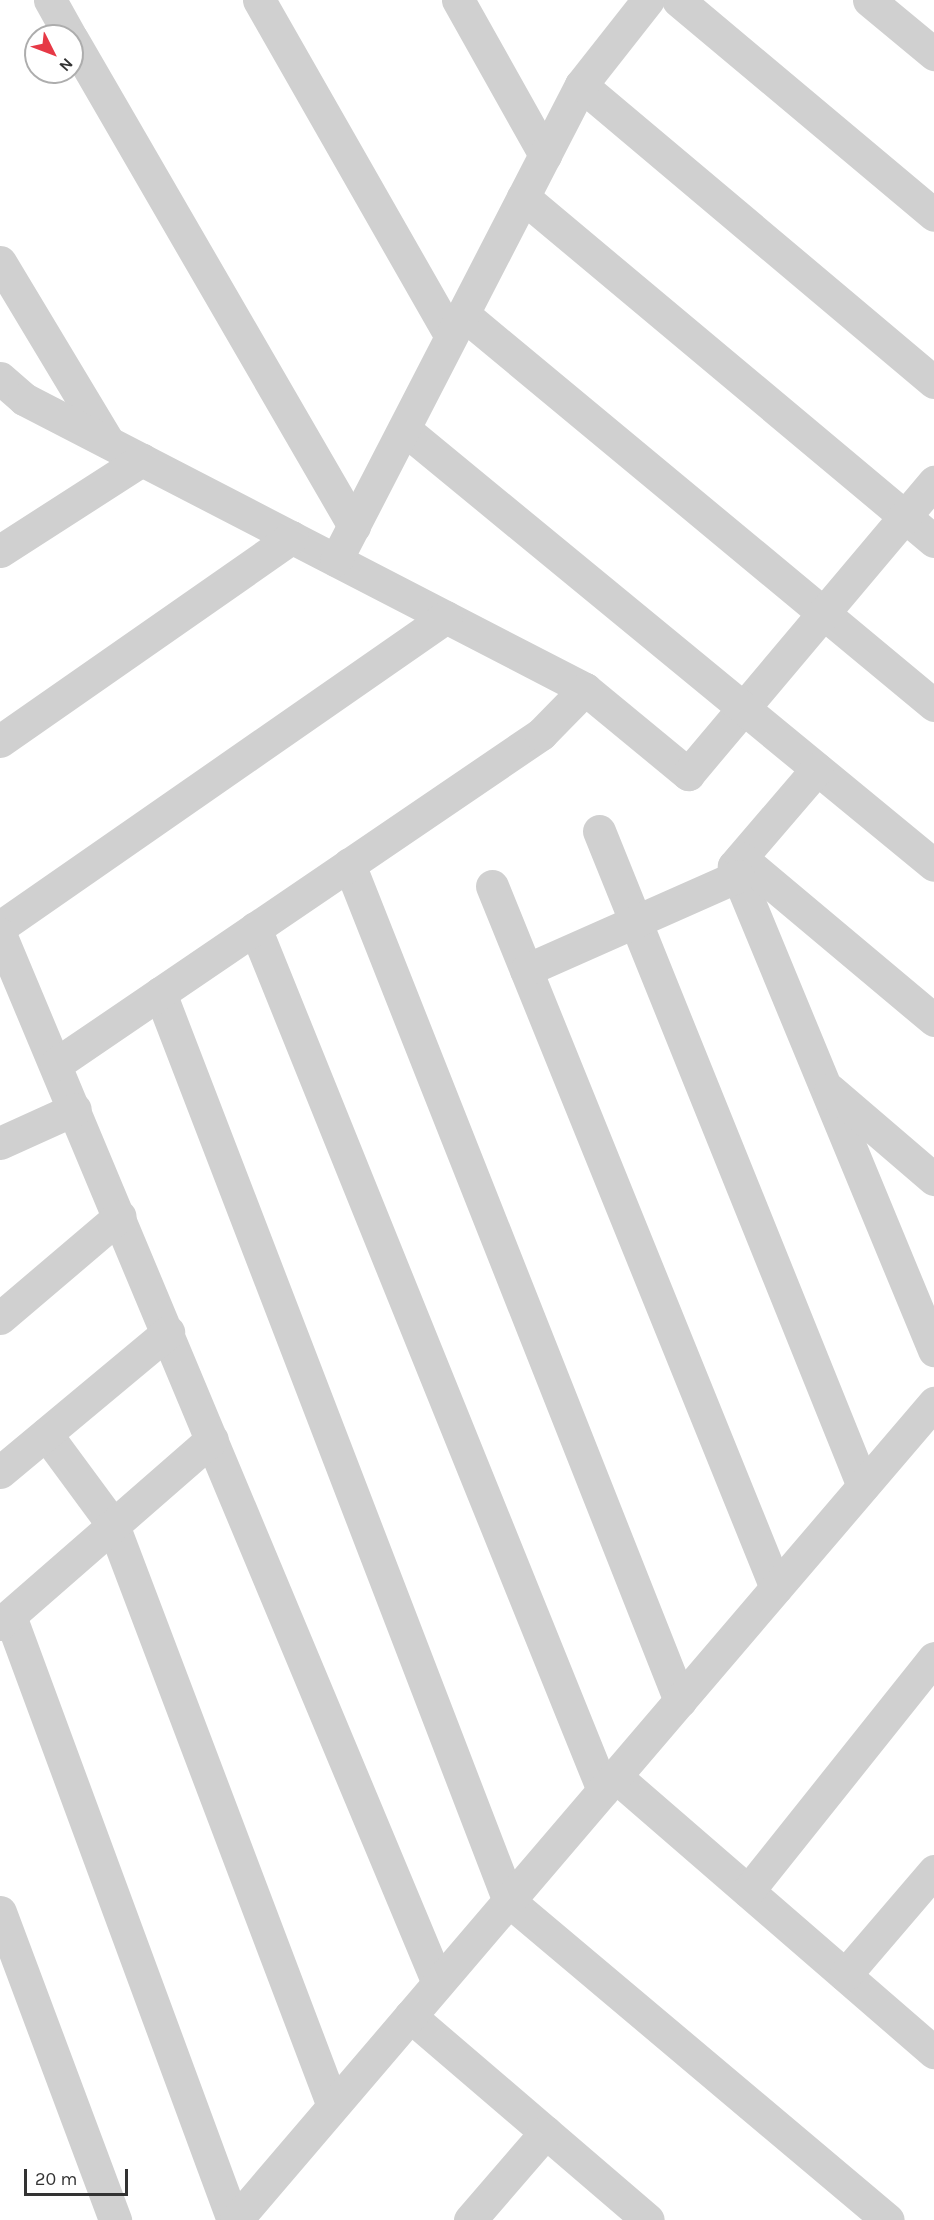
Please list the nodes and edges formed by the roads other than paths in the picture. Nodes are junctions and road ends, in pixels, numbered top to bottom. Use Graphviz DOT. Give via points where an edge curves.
graph roads {
  1 [pos="50,0"];
  2 [pos="259,0"];
  3 [pos="458,0"];
  4 [pos="648,0"];
  5 [pos="678,0"];
  6 [pos="869,0"];
  7 [pos="64,24"];
  8 [pos="934,54"];
  9 [pos="84,59"];
  10 [pos="581,85"];
  11 [pos="545,155"];
  12 [pos="523,197"];
  13 [pos="934,215"];
  14 [pos="0,262"];
  15 [pos="457,325"];
  16 [pos="1,380"];
  17 [pos="934,382"];
  18 [pos="404,429"];
  19 [pos="108,442"];
  20 [pos="142,460"];
  21 [pos="934,482"];
  22 [pos="905,516"];
  23 [pos="354,526"];
  24 [pos="292,537"];
  25 [pos="934,541"];
  26 [pos="0,551"];
  27 [pos="336,560"];
  28 [pos="824,613"];
  29 [pos="446,617"];
  30 [pos="585,689"];
  31 [pos="934,705"];
  32 [pos="743,708"];
  33 [pos="0,741"];
  34 [pos="817,769"];
  35 [pos="599,831"];
  36 [pos="349,864"];
  37 [pos="934,865"];
  38 [pos="740,867"];
  39 [pos="492,886"];
  40 [pos="635,921"];
  41 [pos="0,927"];
  42 [pos="255,928"];
  43 [pos="0,934"];
  44 [pos="526,970"];
  45 [pos="160,993"];
  46 [pos="934,1020"];
  47 [pos="56,1064"];
  48 [pos="825,1086"];
  49 [pos="75,1109"];
  50 [pos="8,1142"];
  51 [pos="934,1179"];
  52 [pos="120,1216"];
  53 [pos="0,1318"];
  54 [pos="168,1332"];
  55 [pos="934,1350"];
  56 [pos="931,1414"];
  57 [pos="46,1434"];
  58 [pos="212,1439"];
  59 [pos="0,1472"];
  60 [pos="863,1486"];
  61 [pos="114,1525"];
  62 [pos="776,1588"];
  63 [pos="5,1620"];
  64 [pos="934,1658"];
  65 [pos="680,1701"];
  66 [pos="609,1783"];
  67 [pos="934,1871"];
  68 [pos="748,1891"];
  69 [pos="509,1901"];
  70 [pos="0,1912"];
  71 [pos="845,1975"];
  72 [pos="438,1983"];
  73 [pos="411,2016"];
  74 [pos="934,2052"];
  75 [pos="333,2106"];
  76 [pos="546,2132"];
  77 [pos="115,2220"];
  78 [pos="235,2220"];
  79 [pos="470,2220"];
  80 [pos="648,2220"];
  81 [pos="888,2220"];
  1 -- 7 [label="street"];
  2 -- 15 [label="street"];
  3 -- 11 [label="street"];
  4 -- 10 [label="street"];
  5 -- 13 [label="street"];
  6 -- 8 [label="street"];
  9 -- 23 [label="street"];
  10 -- 11 [label="street"];
  10 -- 17 [label="street"];
  11 -- 12 [label="street"];
  12 -- 15 [label="street"];
  12 -- 22 [label="street"];
  14 -- 19 [label="street"];
  15 -- 18 [label="street"];
  15 -- 28 [label="street"];
  16 -- 19 [label="street" via="24,399"];
  18 -- 23 [label="street"];
  18 -- 32 [label="street"];
  19 -- 20 [label="street"];
  20 -- 24 [label="street"];
  20 -- 26 [label="street"];
  21 -- 22 [label="street"];
  22 -- 25 [label="street"];
  22 -- 28 [label="street"];
  23 -- 27 [label="street"];
  24 -- 27 [label="street"];
  24 -- 33 [label="street"];
  27 -- 29 [label="street"];
  28 -- 31 [label="street"];
  28 -- 32 [label="street"];
  29 -- 30 [label="street"];
  29 -- 41 [label="street"];
  30 -- 32 [label="street" via="688,774"];
  30 -- 36 [label="street" via="541,734"];
  32 -- 34 [label="street"];
  34 -- 37 [label="street"];
  34 -- 38 [label="street"];
  35 -- 40 [label="street"];
  36 -- 42 [label="street"];
  36 -- 65 [label="street"];
  38 -- 40 [label="street"];
  38 -- 46 [label="street"];
  38 -- 48 [label="street"];
  39 -- 44 [label="street"];
  40 -- 44 [label="street"];
  40 -- 60 [label="street"];
  42 -- 45 [label="street"];
  42 -- 66 [label="street"];
  43 -- 47 [label="street"];
  44 -- 62 [label="street"];
  45 -- 47 [label="street"];
  45 -- 69 [label="street"];
  47 -- 49 [label="street"];
  48 -- 51 [label="street"];
  48 -- 55 [label="street"];
  49 -- 50 [label="street"];
  49 -- 52 [label="street"];
  52 -- 53 [label="street"];
  52 -- 54 [label="street"];
  54 -- 57 [label="street"];
  54 -- 58 [label="street"];
  56 -- 60 [label="street"];
  57 -- 59 [label="street"];
  57 -- 61 [label="street"];
  58 -- 61 [label="street"];
  58 -- 72 [label="street"];
  60 -- 62 [label="street"];
  61 -- 63 [label="street"];
  61 -- 75 [label="street"];
  62 -- 65 [label="street"];
  63 -- 78 [label="street"];
  64 -- 68 [label="street"];
  65 -- 66 [label="street"];
  66 -- 68 [label="street"];
  66 -- 69 [label="street"];
  67 -- 71 [label="street"];
  68 -- 71 [label="street"];
  69 -- 72 [label="street"];
  69 -- 81 [label="street"];
  70 -- 77 [label="street"];
  71 -- 74 [label="street"];
  72 -- 73 [label="street"];
  73 -- 75 [label="street"];
  73 -- 76 [label="street"];
  75 -- 78 [label="street"];
  76 -- 79 [label="street"];
  76 -- 80 [label="street"];
}
